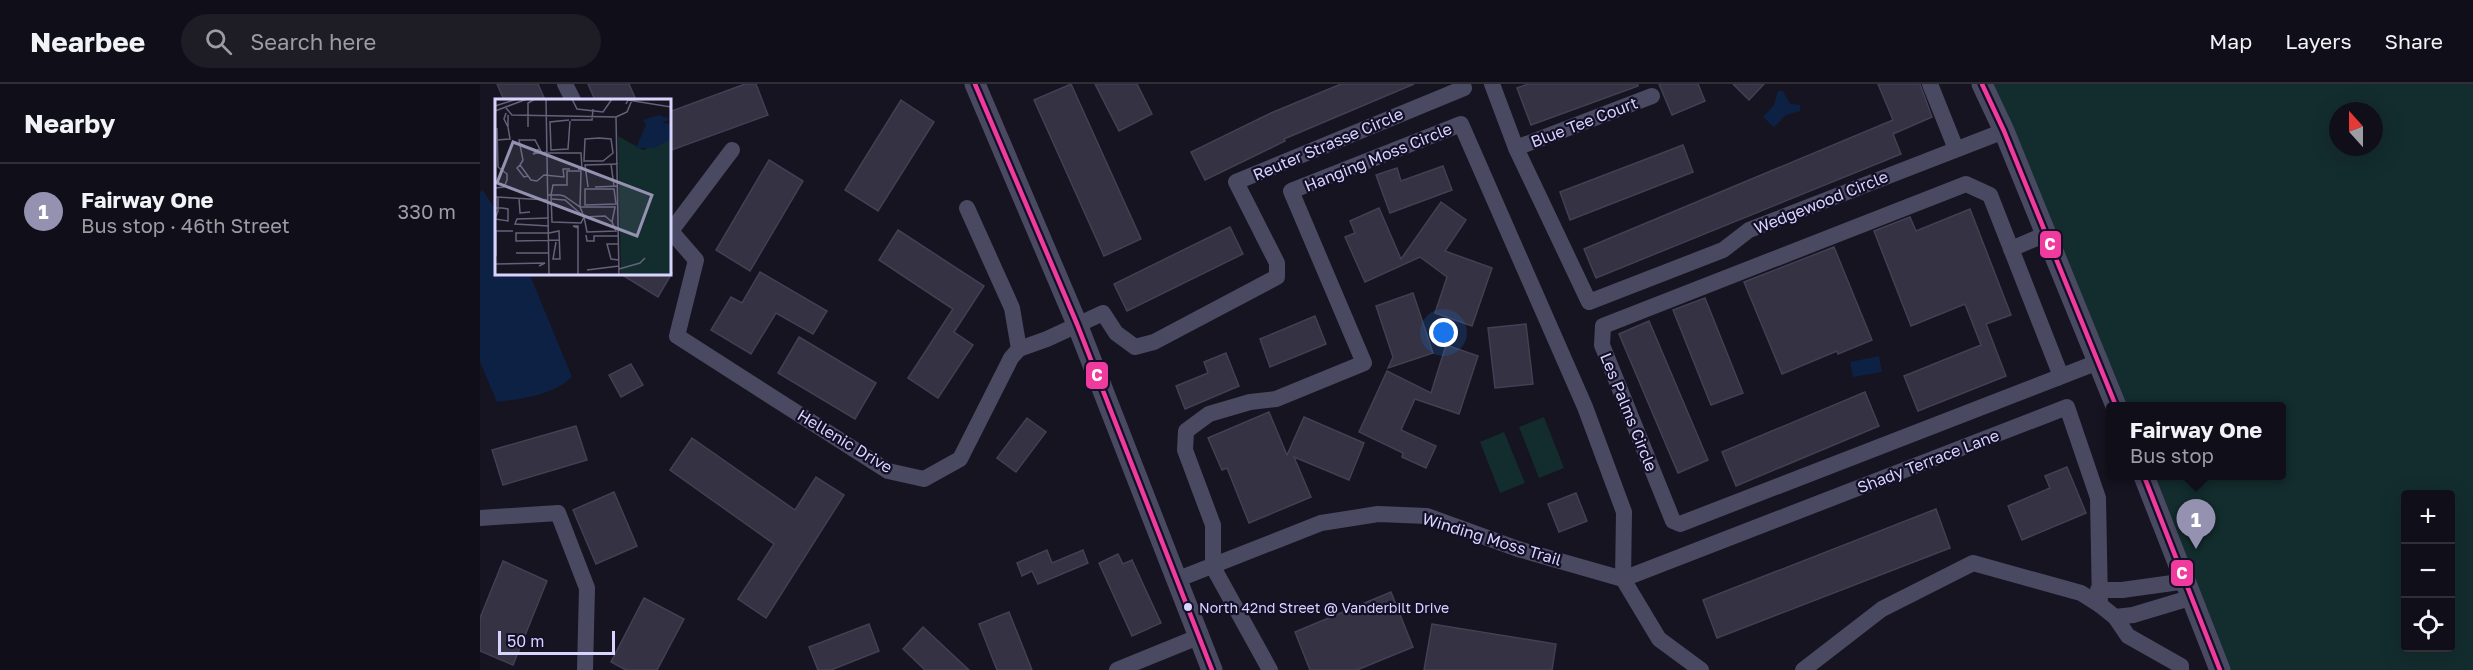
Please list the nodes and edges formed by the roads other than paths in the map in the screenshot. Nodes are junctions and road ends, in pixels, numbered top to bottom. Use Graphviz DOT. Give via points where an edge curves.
graph roads {
  1 [pos="565,84"];
  2 [pos="975,84"];
  3 [pos="1462,84"];
  4 [pos="1492,84"];
  5 [pos="1930,84"];
  6 [pos="1982,84"];
  7 [pos="1652,96"];
  8 [pos="572,99"];
  9 [pos="2004,131"];
  10 [pos="1516,148"];
  11 [pos="1956,149"];
  12 [pos="732,150"];
  13 [pos="967,208"];
  14 [pos="670,230"];
  15 [pos="2046,234"];
  16 [pos="2011,249"];
  17 [pos="1589,302"];
  18 [pos="1077,324"];
  19 [pos="1603,326"];
  20 [pos="1019,349"];
  21 [pos="2098,362"];
  22 [pos="2057,378"];
  23 [pos="2114,402"];
  24 [pos="2146,480"];
  25 [pos="480,518"];
  26 [pos="1213,567"];
  27 [pos="1623,579"];
  28 [pos="1176,580"];
  29 [pos="2190,589"];
  30 [pos="2099,592"];
  31 [pos="2115,617"];
  32 [pos="1198,637"];
  33 [pos="585,670"];
  34 [pos="1117,670"];
  35 [pos="1212,670"];
  36 [pos="1270,670"];
  37 [pos="1701,670"];
  38 [pos="1803,670"];
  39 [pos="2181,670"];
  40 [pos="2220,670"];
  1 -- 8 [label="street"];
  2 -- 18 [label="street"];
  3 -- 18 [label="street, Reuter Strasse Circle" via="1464,88 1236,182 1277,263 1277,277 1154,342 1135,347 1116,333 1103,313"];
  4 -- 10 [label="street"];
  5 -- 11 [label="street"];
  6 -- 9 [label="street"];
  7 -- 10 [label="street, Blue Tee Court"];
  9 -- 11 [label="street, Wedgewood Circle"];
  9 -- 15 [label="street"];
  10 -- 17 [label="street"];
  11 -- 17 [label="street, Wedgewood Circle" via="1749,230 1723,250"];
  12 -- 14 [label="street"];
  13 -- 20 [label="street" via="1012,308"];
  14 -- 20 [label="street, Hellenic Drive" via="696,260 677,336 888,471 924,479 960,459"];
  15 -- 16 [label="street"];
  15 -- 21 [label="street"];
  16 -- 19 [label="street" via="1990,195 1966,184"];
  16 -- 22 [label="street" via="2059,371"];
  17 -- 19 [label="street"];
  18 -- 20 [label="street"];
  18 -- 28 [label="street"];
  19 -- 22 [label="street, Les Palms Circle" via="1602,345 1673,521 1680,524"];
  21 -- 22 [label="street, Les Palms Circle"];
  21 -- 23 [label="street"];
  24 -- 29 [label="street"];
  25 -- 33 [label="street" via="558,513 587,588"];
  26 -- 27 [label="street, Winding Moss Trail" via="1321,523 1377,514 1427,516 1518,549"];
  26 -- 27 [label="street, Hanging Moss Circle" via="1213,525 1185,450 1186,431 1209,414 1276,399 1364,363 1291,191 1461,124 1585,407 1624,512"];
  26 -- 28 [label="street, Winding Moss Trail"];
  26 -- 36 [label="street"];
  27 -- 30 [label="street, Shady Terrace Lane" via="2067,407 2098,498"];
  27 -- 37 [label="street" via="1659,639"];
  28 -- 32 [label="street"];
  29 -- 30 [label="street"];
  29 -- 31 [label="street" via="2133,615"];
  29 -- 40 [label="street"];
  30 -- 31 [label="street"];
  30 -- 38 [label="street" via="2081,593 1973,563 1882,609"];
  31 -- 39 [label="street" via="2128,636 2181,666"];
  32 -- 34 [label="street"];
  32 -- 35 [label="street"];
}
